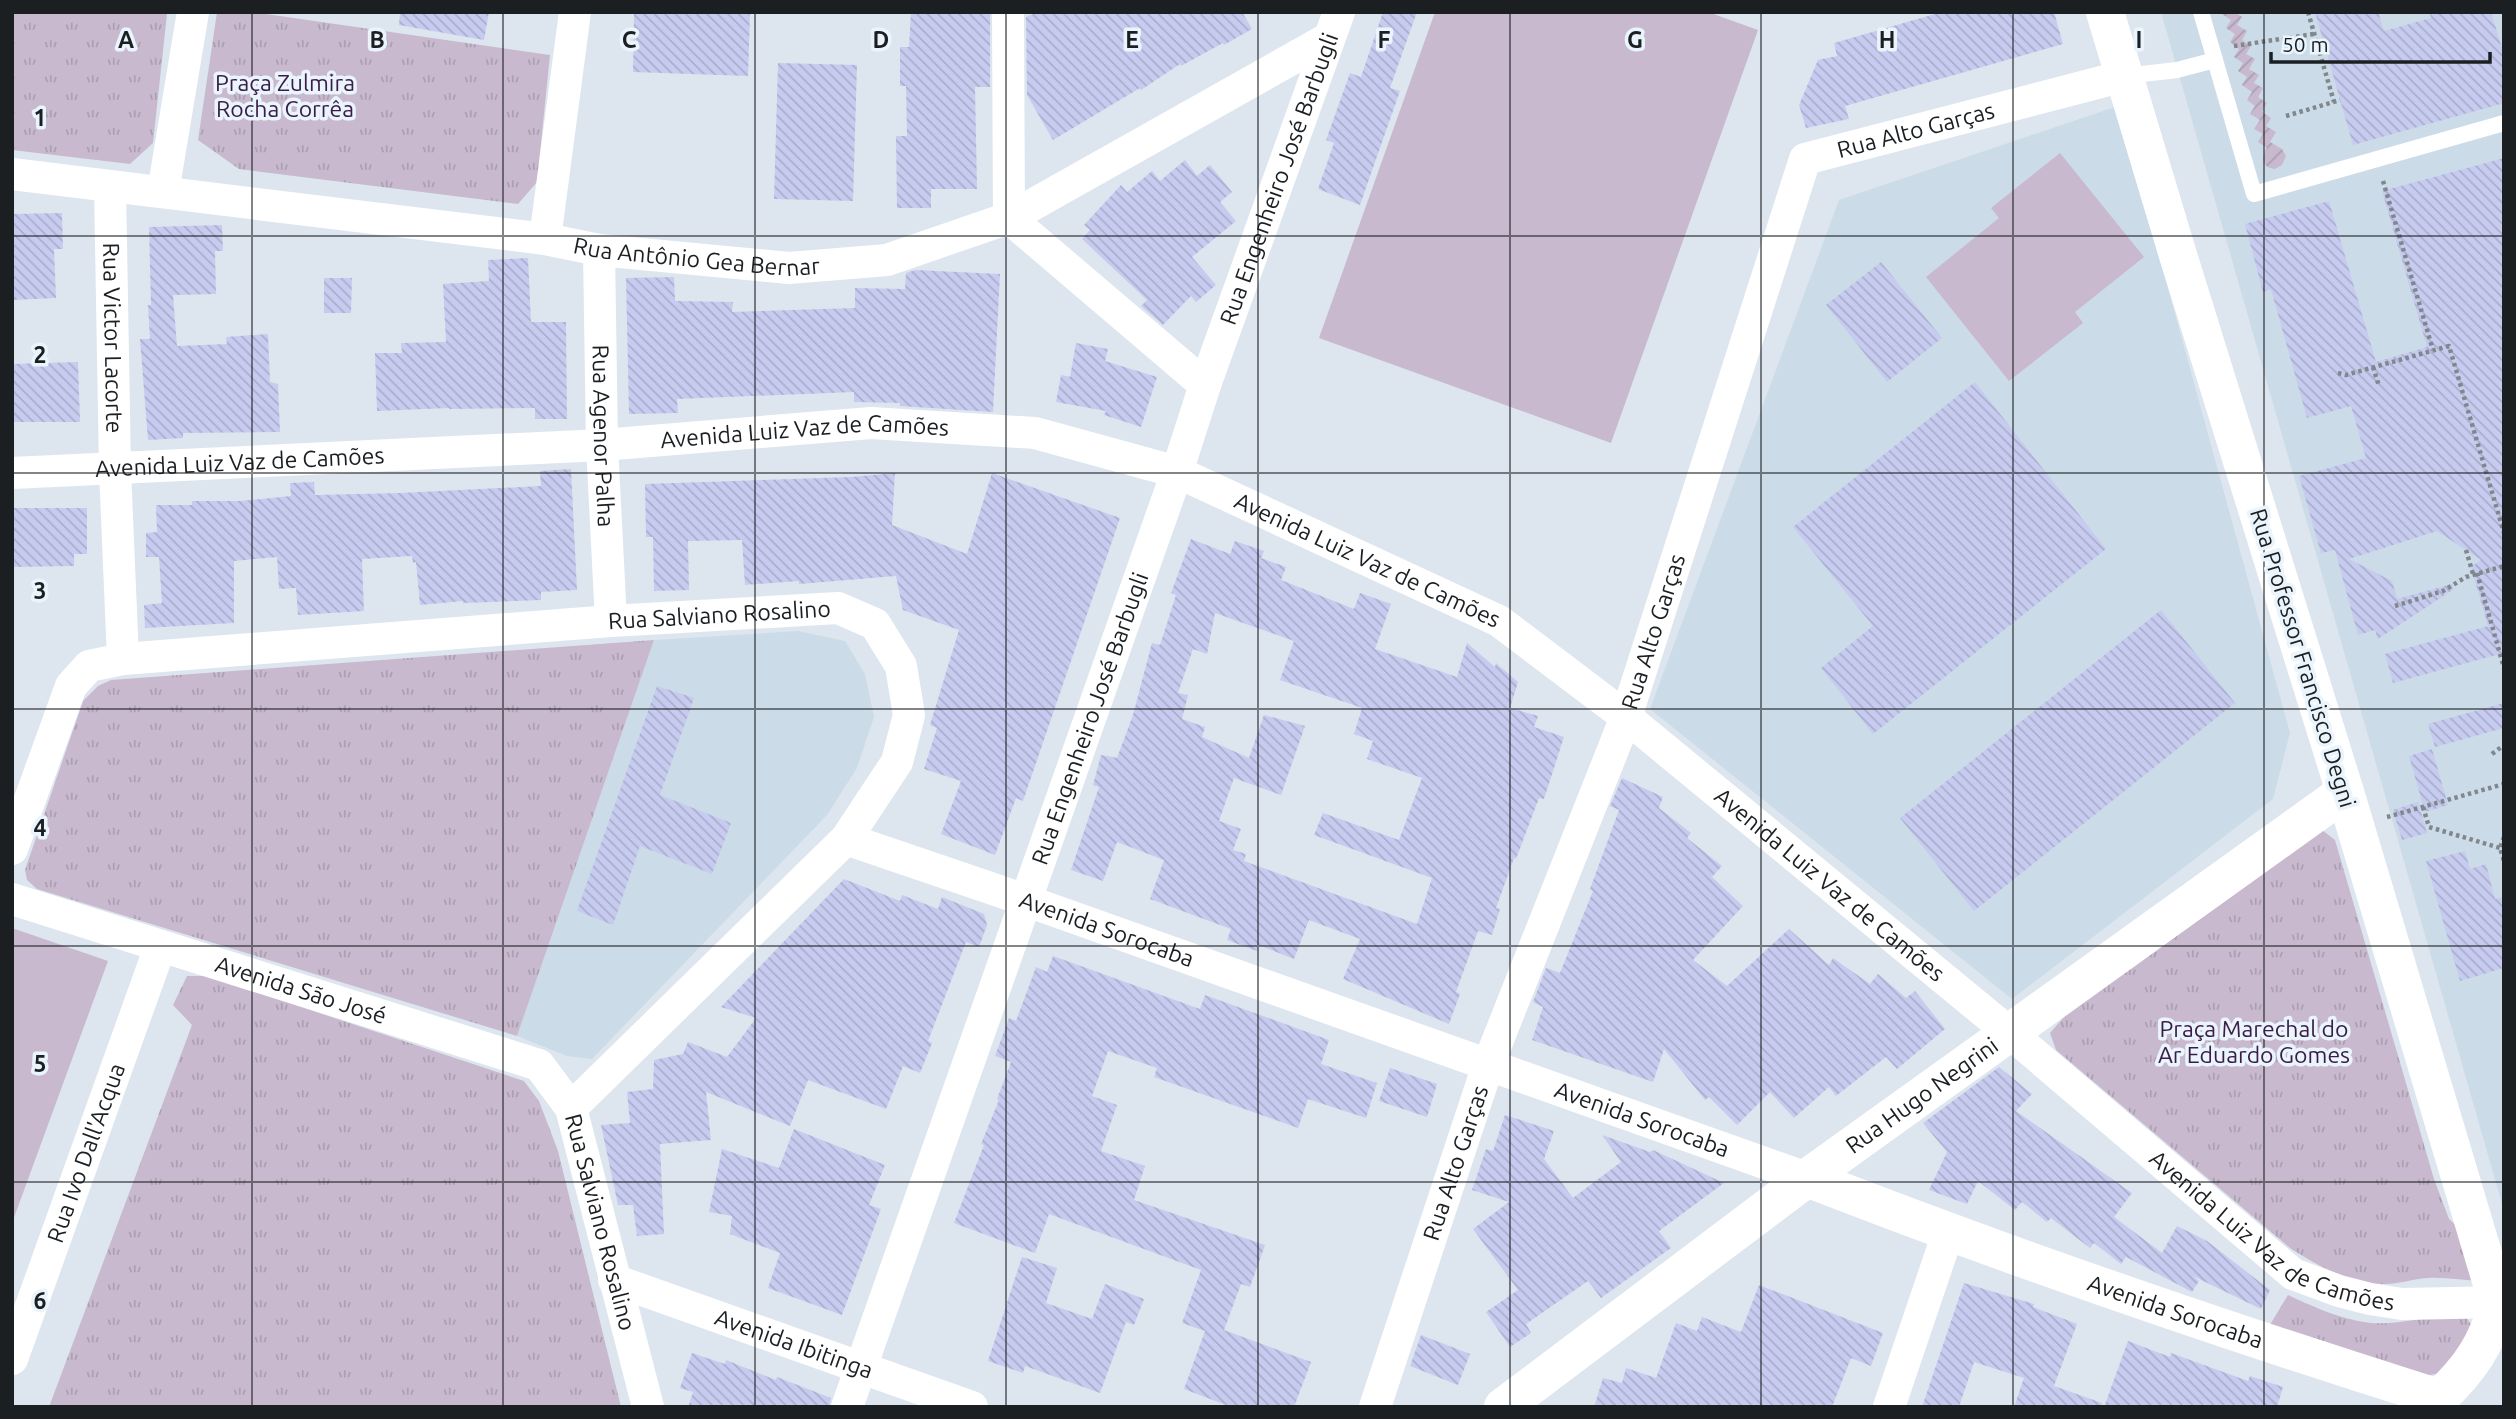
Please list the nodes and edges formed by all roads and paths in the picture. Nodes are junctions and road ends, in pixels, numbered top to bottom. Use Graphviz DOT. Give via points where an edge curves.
graph roads {
  1 [pos="193,12"];
  2 [pos="575,12"];
  3 [pos="1008,12"];
  4 [pos="2105,12"];
  5 [pos="2201,12"];
  6 [pos="2308,12"];
  7 [pos="1334,25"];
  8 [pos="2215,60"];
  9 [pos="2124,76"];
  10 [pos="2340,100"];
  11 [pos="2334,102"];
  12 [pos="2286,116"];
  13 [pos="2504,123"];
  14 [pos="2377,159"];
  15 [pos="12,174"];
  16 [pos="110,186"];
  17 [pos="163,192"];
  18 [pos="1009,218"];
  19 [pos="545,239"];
  20 [pos="599,250"];
  21 [pos="2433,350"];
  22 [pos="2373,368"];
  23 [pos="2338,373"];
  24 [pos="1205,385"];
  25 [pos="2379,386"];
  26 [pos="602,445"];
  27 [pos="115,470"];
  28 [pos="1177,472"];
  29 [pos="12,473"];
  30 [pos="2504,533"];
  31 [pos="2466,550"];
  32 [pos="2504,566"];
  33 [pos="2475,574"];
  34 [pos="2395,606"];
  35 [pos="611,621"];
  36 [pos="123,659"];
  37 [pos="2504,668"];
  38 [pos="1626,717"];
  39 [pos="2504,745"];
  40 [pos="2492,754"];
  41 [pos="2504,784"];
  42 [pos="2423,807"];
  43 [pos="2350,809"];
  44 [pos="2504,837"];
  45 [pos="846,839"];
  46 [pos="2500,848"];
  47 [pos="12,849"];
  48 [pos="2504,861"];
  49 [pos="12,900"];
  50 [pos="1026,901"];
  51 [pos="160,947"];
  52 [pos="2011,1034"];
  53 [pos="1488,1065"];
  54 [pos="571,1108"];
  55 [pos="1861,1140"];
  56 [pos="1807,1178"];
  57 [pos="1866,1201"];
  58 [pos="1948,1233"];
  59 [pos="614,1280"];
  60 [pos="2501,1303"];
  61 [pos="12,1359"];
  62 [pos="860,1367"];
  63 [pos="2435,1403"];
  64 [pos="648,1407"];
  65 [pos="847,1407"];
  66 [pos="972,1407"];
  67 [pos="1375,1407"];
  68 [pos="1503,1407"];
  69 [pos="1889,1407"];
  1 -- 17 [label="street"];
  2 -- 19 [label="street"];
  3 -- 18 [label="street"];
  4 -- 9 [label="main road, Rua Professor Francisco Degni"];
  5 -- 8 [label="lane"];
  6 -- 11 [label="path"];
  7 -- 18 [label="street, Rua Antônio Gea Bernar"];
  7 -- 24 [label="street, Rua Engenheiro José Barbugli"];
  8 -- 9 [label="lane"];
  8 -- 14 [label="lane" via="2254,194"];
  9 -- 38 [label="street, Rua Alto Garças" via="1805,159"];
  9 -- 43 [label="main road, Rua Professor Francisco Degni"];
  10 -- 11 [label="path"];
  11 -- 12 [label="path"];
  13 -- 14 [label="lane"];
  14 -- 21 [label="path"];
  15 -- 16 [label="street, Rua Antônio Gea Bernar"];
  16 -- 17 [label="street, Rua Antônio Gea Bernar"];
  16 -- 27 [label="street, Rua Victor Lacorte"];
  17 -- 19 [label="street, Rua Antônio Gea Bernar"];
  18 -- 20 [label="street, Rua Antônio Gea Bernar" via="887,260 789,268"];
  18 -- 24 [label="street"];
  19 -- 20 [label="street, Rua Antônio Gea Bernar"];
  20 -- 26 [label="street, Rua Agenor Palha"];
  21 -- 22 [label="path"];
  21 -- 30 [label="path" via="2449,346"];
  22 -- 23 [label="path"];
  22 -- 25 [label="path"];
  24 -- 28 [label="street, Rua Engenheiro José Barbugli"];
  26 -- 27 [label="street, Avenida Luiz Vaz de Camões"];
  26 -- 28 [label="street, Avenida Luiz Vaz de Camões" via="871,424 1035,433"];
  26 -- 35 [label="street, Rua Agenor Palha"];
  27 -- 29 [label="street, Avenida Luiz Vaz de Camões"];
  27 -- 36 [label="street, Rua Victor Lacorte"];
  28 -- 38 [label="street, Avenida Luiz Vaz de Camões" via="1499,621"];
  28 -- 50 [label="street, Rua Engenheiro José Barbugli"];
  31 -- 33 [label="path"];
  32 -- 33 [label="path"];
  33 -- 34 [label="path" via="2443,591"];
  33 -- 37 [label="path"];
  35 -- 36 [label="street, Rua Salviano Rosalino"];
  35 -- 45 [label="street, Rua Salviano Rosalino" via="838,608 875,624 901,666 909,715 897,762"];
  36 -- 47 [label="street, Rua Salviano Rosalino" via="89,666 71,686"];
  38 -- 52 [label="street, Avenida Luiz Vaz de Camões"];
  38 -- 53 [label="street, Rua Alto Garças"];
  39 -- 40 [label="path"];
  41 -- 42 [label="path"];
  42 -- 43 [label="path"];
  42 -- 46 [label="path" via="2429,827"];
  43 -- 52 [label="main road, Rua Hugo Negrini"];
  43 -- 60 [label="main road, Rua Professor Francisco Degni"];
  44 -- 46 [label="path"];
  45 -- 50 [label="street, Avenida Sorocaba"];
  45 -- 54 [label="street, Rua Salviano Rosalino"];
  46 -- 48 [label="path"];
  49 -- 51 [label="street, Avenida São José"];
  50 -- 53 [label="street, Avenida Sorocaba"];
  50 -- 62 [label="street, Rua Engenheiro José Barbugli"];
  51 -- 54 [label="street, Avenida São José" via="539,1065"];
  51 -- 61 [label="street, Rua Ivo Dall'Acqua"];
  52 -- 55 [label="main road, Rua Hugo Negrini"];
  52 -- 60 [label="street, Avenida Luiz Vaz de Camões" via="2293,1274 2339,1291 2391,1302"];
  53 -- 56 [label="street, Avenida Sorocaba"];
  53 -- 67 [label="street, Rua Alto Garças"];
  54 -- 59 [label="street, Rua Salviano Rosalino"];
  55 -- 56 [label="main road, Rua Hugo Negrini"];
  55 -- 57 [label="main road"];
  56 -- 57 [label="main road, Avenida Sorocaba"];
  56 -- 68 [label="main road, Rua Hugo Negrini"];
  57 -- 58 [label="main road, Avenida Sorocaba"];
  58 -- 63 [label="main road, Avenida Sorocaba"];
  58 -- 69 [label="street"];
  59 -- 62 [label="street, Avenida Ibitinga"];
  59 -- 64 [label="street, Rua Salviano Rosalino"];
  60 -- 63 [label="main road" via="2477,1356"];
  62 -- 65 [label="street, Rua Engenheiro José Barbugli"];
  62 -- 66 [label="street, Avenida Ibitinga"];
}
